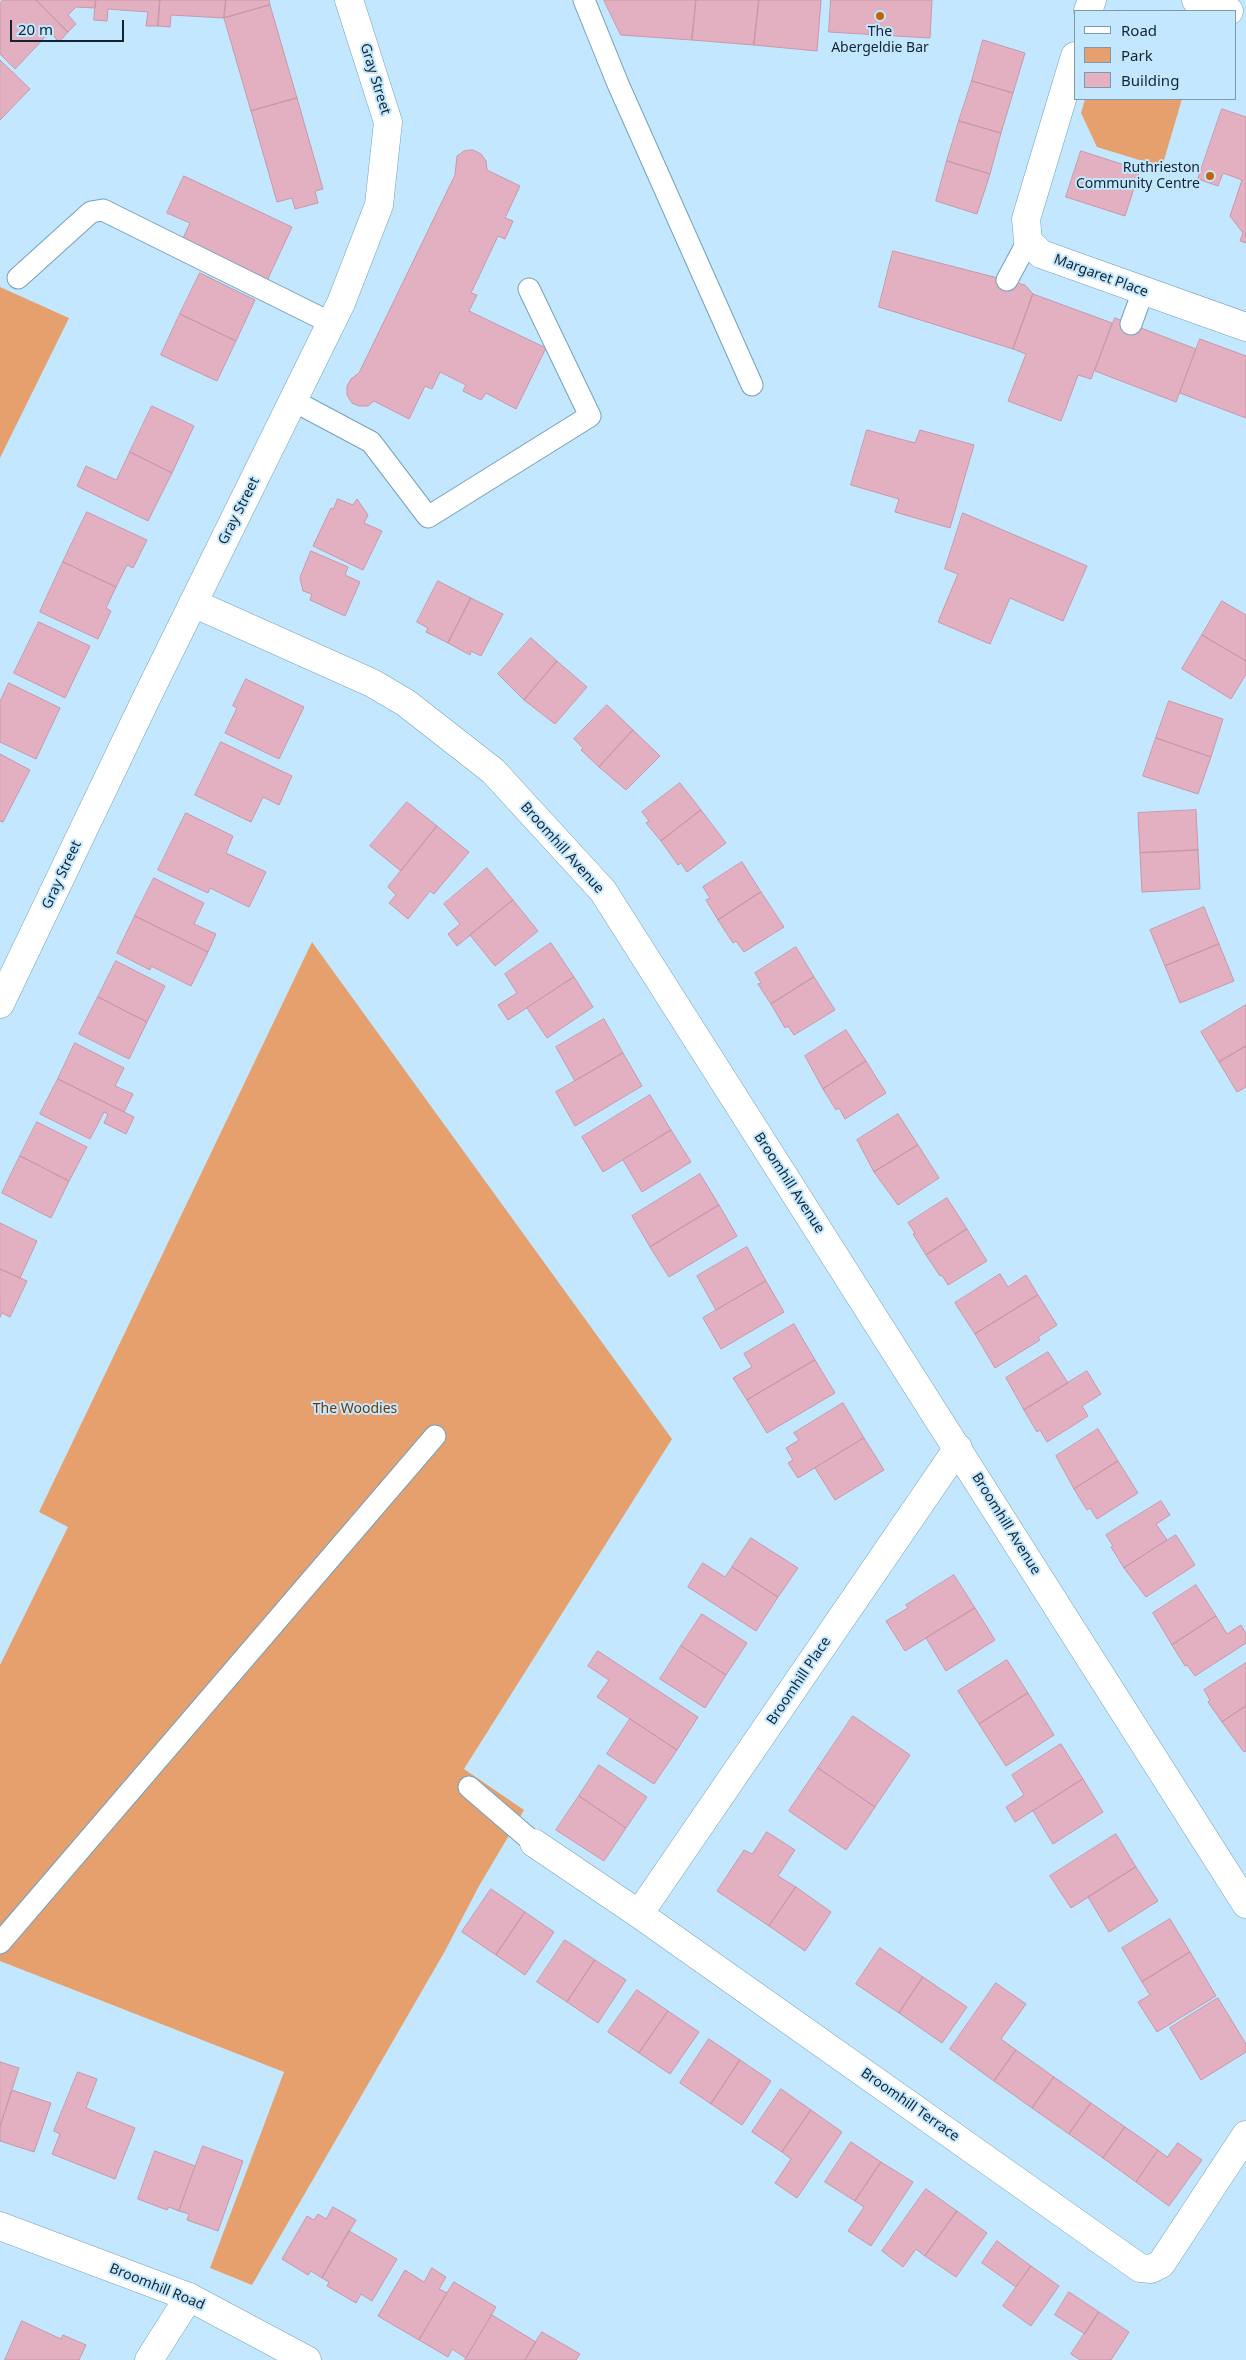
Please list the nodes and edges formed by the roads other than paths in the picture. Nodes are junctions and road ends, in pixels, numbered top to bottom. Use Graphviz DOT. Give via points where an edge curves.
graph roads {
  1 [pos="349,0"];
  2 [pos="584,0"];
  3 [pos="1196,0"];
  4 [pos="1226,10"];
  5 [pos="1074,59"];
  6 [pos="1028,241"];
  7 [pos="18,278"];
  8 [pos="1007,280"];
  9 [pos="529,289"];
  10 [pos="1143,291"];
  11 [pos="331,324"];
  12 [pos="1131,324"];
  13 [pos="1246,327"];
  14 [pos="752,385"];
  15 [pos="294,401"];
  16 [pos="193,603"];
  17 [pos="0,1004"];
  18 [pos="435,1436"];
  19 [pos="958,1448"];
  20 [pos="469,1787"];
  21 [pos="534,1843"];
  22 [pos="1246,1904"];
  23 [pos="639,1914"];
  24 [pos="0,1943"];
  25 [pos="1246,2136"];
  26 [pos="0,2226"];
  27 [pos="189,2297"];
  28 [pos="149,2360"];
  29 [pos="307,2360"];
  1 -- 11 [label="street, Gray Street" via="388,122 378,205"];
  2 -- 14 [label="lane"];
  3 -- 4 [label="street"];
  5 -- 6 [label="street" via="1026,219"];
  6 -- 8 [label="lane"];
  6 -- 10 [label="street, Margaret Place" via="1041,254"];
  7 -- 11 [label="lane" via="90,212 103,210"];
  9 -- 15 [label="lane" via="590,416 428,517 371,442"];
  10 -- 12 [label="lane"];
  10 -- 13 [label="street, Margaret Place"];
  11 -- 15 [label="street, Gray Street"];
  15 -- 16 [label="street, Gray Street"];
  16 -- 17 [label="street, Gray Street"];
  16 -- 19 [label="street, Broomhill Avenue" via="372,683 406,703 493,771 603,891"];
  18 -- 24 [label="lane"];
  19 -- 22 [label="street, Broomhill Avenue"];
  19 -- 23 [label="street, Broomhill Place"];
  20 -- 21 [label="lane"];
  21 -- 23 [label="street, Broomhill Terrace"];
  23 -- 25 [label="street, Broomhill Terrace" via="1140,2268 1151,2269 1161,2264"];
  26 -- 27 [label="street, Broomhill Road"];
  27 -- 28 [label="street"];
  27 -- 29 [label="street, Broomhill Road"];
}
